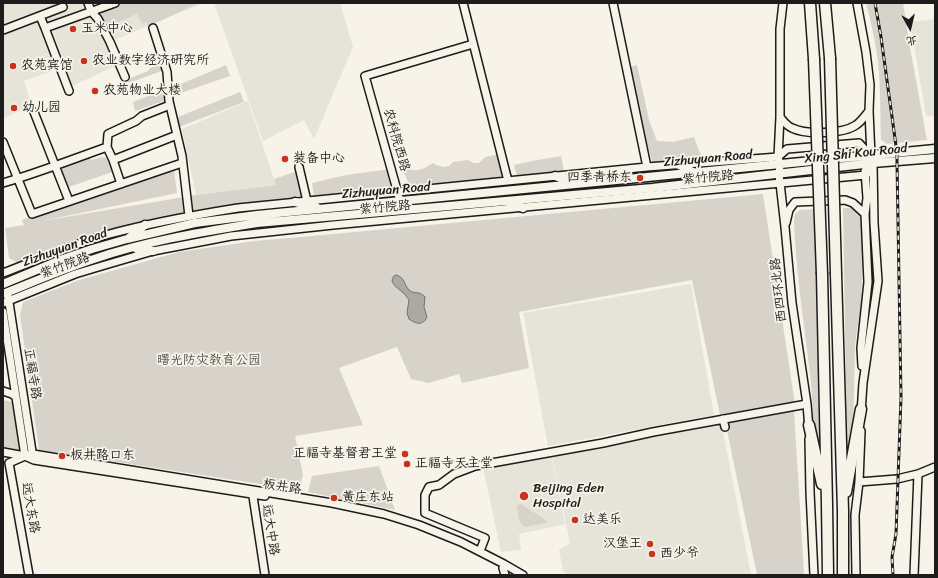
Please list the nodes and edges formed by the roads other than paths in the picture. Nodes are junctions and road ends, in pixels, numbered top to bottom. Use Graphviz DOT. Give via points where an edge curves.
graph roads {
  1 [pos="51,3"];
  2 [pos="88,3"];
  3 [pos="115,3"];
  4 [pos="463,3"];
  5 [pos="613,3"];
  6 [pos="783,3"];
  7 [pos="810,3"];
  8 [pos="825,3"];
  9 [pos="856,3"];
  10 [pos="63,7"];
  11 [pos="54,10"];
  12 [pos="91,11"];
  13 [pos="40,16"];
  14 [pos="45,28"];
  15 [pos="153,28"];
  16 [pos="3,30"];
  17 [pos="473,44"];
  18 [pos="125,76"];
  19 [pos="69,91"];
  20 [pos="170,105"];
  21 [pos="869,111"];
  22 [pos="34,112"];
  23 [pos="780,117"];
  24 [pos="177,135"];
  25 [pos="3,142"];
  26 [pos="107,147"];
  27 [pos="935,149"];
  28 [pos="935,158"];
  29 [pos="113,160"];
  30 [pos="779,161"];
  31 [pos="870,161"];
  32 [pos="182,163"];
  33 [pos="678,164"];
  34 [pos="55,165"];
  35 [pos="299,167"];
  36 [pos="647,167"];
  37 [pos="694,172"];
  38 [pos="779,174"];
  39 [pos="866,175"];
  40 [pos="555,176"];
  41 [pos="17,179"];
  42 [pos="508,181"];
  43 [pos="3,183"];
  44 [pos="780,183"];
  45 [pos="121,184"];
  46 [pos="578,184"];
  47 [pos="399,192"];
  48 [pos="867,198"];
  49 [pos="505,200"];
  50 [pos="69,201"];
  51 [pos="307,201"];
  52 [pos="295,202"];
  53 [pos="523,208"];
  54 [pos="327,209"];
  55 [pos="401,210"];
  56 [pos="865,214"];
  57 [pos="189,216"];
  58 [pos="874,223"];
  59 [pos="146,225"];
  60 [pos="785,227"];
  61 [pos="127,239"];
  62 [pos="130,248"];
  63 [pos="153,251"];
  64 [pos="3,273"];
  65 [pos="3,284"];
  66 [pos="4,291"];
  67 [pos="6,302"];
  68 [pos="3,312"];
  69 [pos="6,350"];
  70 [pos="862,383"];
  71 [pos="3,391"];
  72 [pos="16,397"];
  73 [pos="807,404"];
  74 [pos="861,409"];
  75 [pos="723,420"];
  76 [pos="809,425"];
  77 [pos="724,427"];
  78 [pos="3,452"];
  79 [pos="25,456"];
  80 [pos="33,457"];
  81 [pos="935,467"];
  82 [pos="918,474"];
  83 [pos="859,482"];
  84 [pos="252,492"];
  85 [pos="827,504"];
  86 [pos="843,511"];
  87 [pos="480,551"];
  88 [pos="504,571"];
  89 [pos="29,575"];
  90 [pos="265,575"];
  91 [pos="514,575"];
  92 [pos="523,575"];
  93 [pos="814,575"];
  94 [pos="828,575"];
  95 [pos="843,575"];
  96 [pos="856,575"];
  97 [pos="914,575"];
  1 -- 11 [label="street"];
  2 -- 12 [label="street"];
  3 -- 12 [label="street"];
  4 -- 17 [label="street"];
  5 -- 36 [label="street"];
  6 -- 23 [label="street, 西四环北路" via="780,29"];
  7 -- 85 [label="highway, bridge" via="822,274"];
  8 -- 86 [label="highway, bridge" via="830,58"];
  9 -- 21 [label="street" via="870,85"];
  10 -- 11 [label="street"];
  11 -- 13 [label="street"];
  12 -- 14 [label="street"];
  12 -- 18 [label="street" via="98,19"];
  13 -- 14 [label="street"];
  13 -- 16 [label="street"];
  14 -- 19 [label="street"];
  15 -- 20 [label="street" via="167,72"];
  17 -- 42 [label="street"];
  17 -- 47 [label="street, 农科院西路" via="366,76"];
  20 -- 24 [label="street"];
  20 -- 26 [label="street" via="108,134"];
  21 -- 23 [label="street" via="851,128 824,132 792,128"];
  21 -- 31 [label="street"];
  22 -- 34 [label="street"];
  23 -- 30 [label="street, 西四环北路"];
  24 -- 29 [label="street"];
  24 -- 32 [label="street"];
  25 -- 41 [label="street"];
  26 -- 29 [label="street"];
  26 -- 34 [label="street"];
  27 -- 31 [label="main road, Xing Shi Kou Road"];
  28 -- 31 [label="main road, Xing Shi Kou Road"];
  29 -- 45 [label="street"];
  30 -- 31 [label="main road, Xing Shi Kou Road"];
  30 -- 31 [label="street" via="787,149 859,143"];
  30 -- 33 [label="street, 紫竹院路"];
  30 -- 37 [label="main road, Zizhuyuan Road"];
  30 -- 38 [label="street, 西四环北路"];
  31 -- 38 [label="main road, Xing Shi Kou Road"];
  31 -- 39 [label="street"];
  31 -- 58 [label="street"];
  32 -- 45 [label="street"];
  32 -- 57 [label="street"];
  33 -- 36 [label="street, 紫竹院路"];
  33 -- 37 [label="main road"];
  34 -- 41 [label="street"];
  34 -- 50 [label="street"];
  35 -- 51 [label="street"];
  36 -- 40 [label="street, 紫竹院路"];
  37 -- 46 [label="main road, Zizhuyuan Road"];
  38 -- 44 [label="street, 西四环北路"];
  38 -- 49 [label="main road, Zizhuyuan Road"];
  39 -- 44 [label="street, 紫竹院路"];
  39 -- 48 [label="street"];
  40 -- 42 [label="street, 紫竹院路"];
  40 -- 46 [label="main road"];
  41 -- 43 [label="street"];
  41 -- 50 [label="street" via="32,214"];
  42 -- 47 [label="street, 紫竹院路"];
  44 -- 53 [label="street, 紫竹院路"];
  44 -- 60 [label="street, 西四环北路"];
  45 -- 50 [label="street"];
  46 -- 55 [label="main road, Zizhuyuan Road"];
  47 -- 51 [label="street, 紫竹院路"];
  47 -- 55 [label="street, 农科院西路"];
  48 -- 56 [label="street"];
  48 -- 58 [label="street"];
  49 -- 53 [label="main road"];
  49 -- 55 [label="main road, Zizhuyuan Road"];
  51 -- 52 [label="street, 紫竹院路"];
  52 -- 54 [label="main road"];
  52 -- 57 [label="street, 紫竹院路"];
  53 -- 55 [label="street, 紫竹院路"];
  54 -- 55 [label="main road, Zizhuyuan Road"];
  54 -- 61 [label="main road, Zizhuyuan Road" via="195,223"];
  55 -- 62 [label="main road, Zizhuyuan Road" via="257,224 198,233"];
  55 -- 63 [label="street, 紫竹院路" via="333,225 231,236"];
  56 -- 60 [label="street" via="853,203 845,200 795,202 789,210"];
  56 -- 70 [label="street" via="868,282 861,348"];
  57 -- 59 [label="street, 紫竹院路"];
  58 -- 70 [label="street" via="878,281"];
  59 -- 61 [label="main road"];
  59 -- 64 [label="street, 紫竹院路" via="75,245"];
  60 -- 73 [label="street, 西四环北路" via="792,303"];
  61 -- 65 [label="main road, Zizhuyuan Road" via="63,259"];
  62 -- 63 [label="main road"];
  62 -- 66 [label="main road, Zizhuyuan Road" via="94,258"];
  63 -- 67 [label="street, 紫竹院路" via="75,274"];
  66 -- 67 [label="street, 正福寺路"];
  67 -- 80 [label="street, 正福寺路"];
  68 -- 69 [label="street"];
  69 -- 72 [label="street"];
  70 -- 74 [label="street"];
  71 -- 72 [label="street"];
  72 -- 79 [label="street"];
  73 -- 75 [label="street"];
  73 -- 76 [label="street, 西四环北路"];
  74 -- 83 [label="street"];
  74 -- 86 [label="highway"];
  75 -- 77 [label="street"];
  75 -- 87 [label="street" via="475,466 429,487 425,495 425,513 485,538"];
  76 -- 85 [label="highway"];
  76 -- 93 [label="street, 西四环北路"];
  78 -- 79 [label="street, 板井路"];
  79 -- 80 [label="street, 板井路"];
  79 -- 89 [label="street, 远大东路" via="9,463"];
  80 -- 84 [label="street, 板井路"];
  81 -- 82 [label="street"];
  82 -- 83 [label="street" via="897,479"];
  82 -- 97 [label="street"];
  83 -- 96 [label="street"];
  84 -- 87 [label="street" via="338,504 384,514 419,525"];
  84 -- 88 [label="street, 板井路" via="383,518 460,545"];
  84 -- 90 [label="street, 远大中路"];
  85 -- 94 [label="highway"];
  86 -- 95 [label="highway"];
  87 -- 92 [label="street"];
  88 -- 91 [label="street, 板井路"];
}
